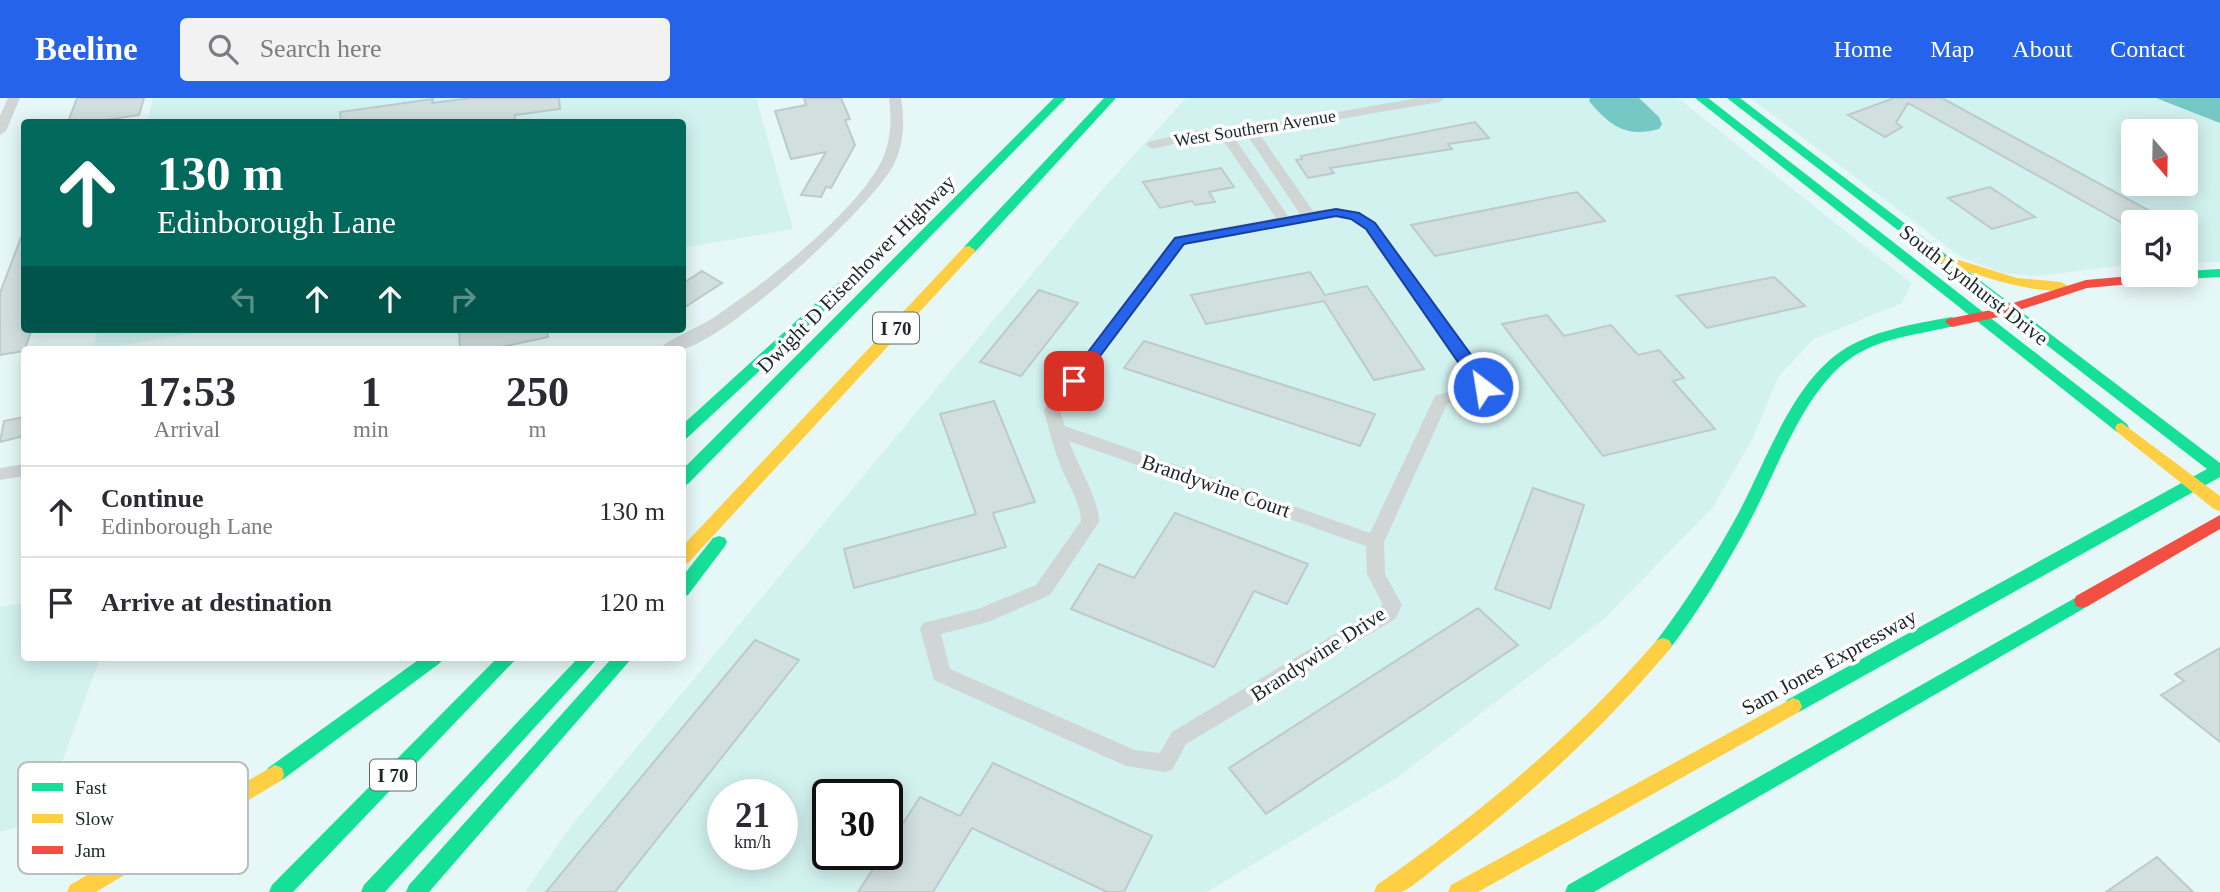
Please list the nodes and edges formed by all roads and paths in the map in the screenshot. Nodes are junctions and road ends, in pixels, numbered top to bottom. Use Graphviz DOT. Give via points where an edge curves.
graph roads {
  1 [pos="14,98"];
  2 [pos="895,98"];
  3 [pos="1060,98"];
  4 [pos="1110,98"];
  5 [pos="1439,98"];
  6 [pos="1701,98"];
  7 [pos="1733,98"];
  8 [pos="0,131"];
  9 [pos="1251,131"];
  10 [pos="1026,134"];
  11 [pos="1225,134"];
  12 [pos="1153,145"];
  13 [pos="1309,216"];
  14 [pos="1284,220"];
  15 [pos="905,231"];
  16 [pos="1946,260"];
  17 [pos="2220,274"];
  18 [pos="2198,275"];
  19 [pos="854,276"];
  20 [pos="2121,280"];
  21 [pos="2074,287"];
  22 [pos="2009,310"];
  23 [pos="1980,317"];
  24 [pos="674,346"];
  25 [pos="686,430"];
  26 [pos="1057,430"];
  27 [pos="780,454"];
  28 [pos="21,470"];
  29 [pos="2220,470"];
  30 [pos="0,474"];
  31 [pos="686,476"];
  32 [pos="2220,505"];
  33 [pos="2220,521"];
  34 [pos="1375,542"];
  35 [pos="686,554"];
  36 [pos="686,584"];
  37 [pos="430,661"];
  38 [pos="505,661"];
  39 [pos="586,661"];
  40 [pos="619,661"];
  41 [pos="248,790"];
  42 [pos="107,874"];
  43 [pos="77,892"];
  44 [pos="279,892"];
  45 [pos="371,892"];
  46 [pos="416,892"];
  47 [pos="1384,892"];
  48 [pos="1458,892"];
  49 [pos="1575,892"];
  1 -- 8 [label="street"];
  2 -- 24 [label="street" via="896,138 886,165 867,192 800,258 706,331"];
  3 -- 10 [label="main road, Dwight D Eisenhower Highway / I 70"];
  4 -- 27 [label="main road, I 70"];
  5 -- 9 [label="street, West Southern Avenue"];
  6 -- 23 [label="main road, South Lynhurst Drive"];
  7 -- 16 [label="main road, South Lynhurst Drive"];
  9 -- 11 [label="street, West Southern Avenue"];
  9 -- 13 [label="street"];
  10 -- 15 [label="main road"];
  10 -- 31 [label="main road, Dwight D Eisenhower Highway / I 70"];
  11 -- 12 [label="street, West Southern Avenue" via="1195,135"];
  11 -- 14 [label="street"];
  13 -- 14 [label="street, Brandywine Drive"];
  13 -- 34 [label="street, Brandywine Drive" via="1343,213 1368,224 1483,387 1441,400"];
  14 -- 26 [label="street, Brandywine Drive" via="1185,239 1175,245 1052,411"];
  16 -- 21 [label="main road" via="2017,282"];
  16 -- 22 [label="main road, South Lynhurst Drive"];
  17 -- 18 [label="main road"];
  19 -- 25 [label="main road"];
  20 -- 21 [label="main road"];
  21 -- 22 [label="main road"];
  22 -- 23 [label="main road"];
  22 -- 29 [label="main road, South Lynhurst Drive"];
  23 -- 32 [label="main road, South Lynhurst Drive"];
  23 -- 47 [label="main road" via="1913,330 1858,349 1835,363 1807,396 1720,563 1648,661 1578,738 1526,785"];
  26 -- 34 [label="street, Brandywine Court"];
  26 -- 34 [label="street, Brandywine Drive" via="1090,522 1043,590 981,616 930,629 942,674 1133,759 1164,763 1179,738 1388,613 1393,605 1376,574"];
  27 -- 35 [label="main road, I 70"];
  27 -- 36 [label="main road"];
  28 -- 30 [label="street"];
  29 -- 48 [label="main road, Sam Jones Expressway"];
  33 -- 49 [label="main road"];
  37 -- 41 [label="main road" via="298,760"];
  38 -- 44 [label="main road, I 70"];
  39 -- 45 [label="main road"];
  40 -- 46 [label="main road"];
  42 -- 43 [label="main road"];
}
